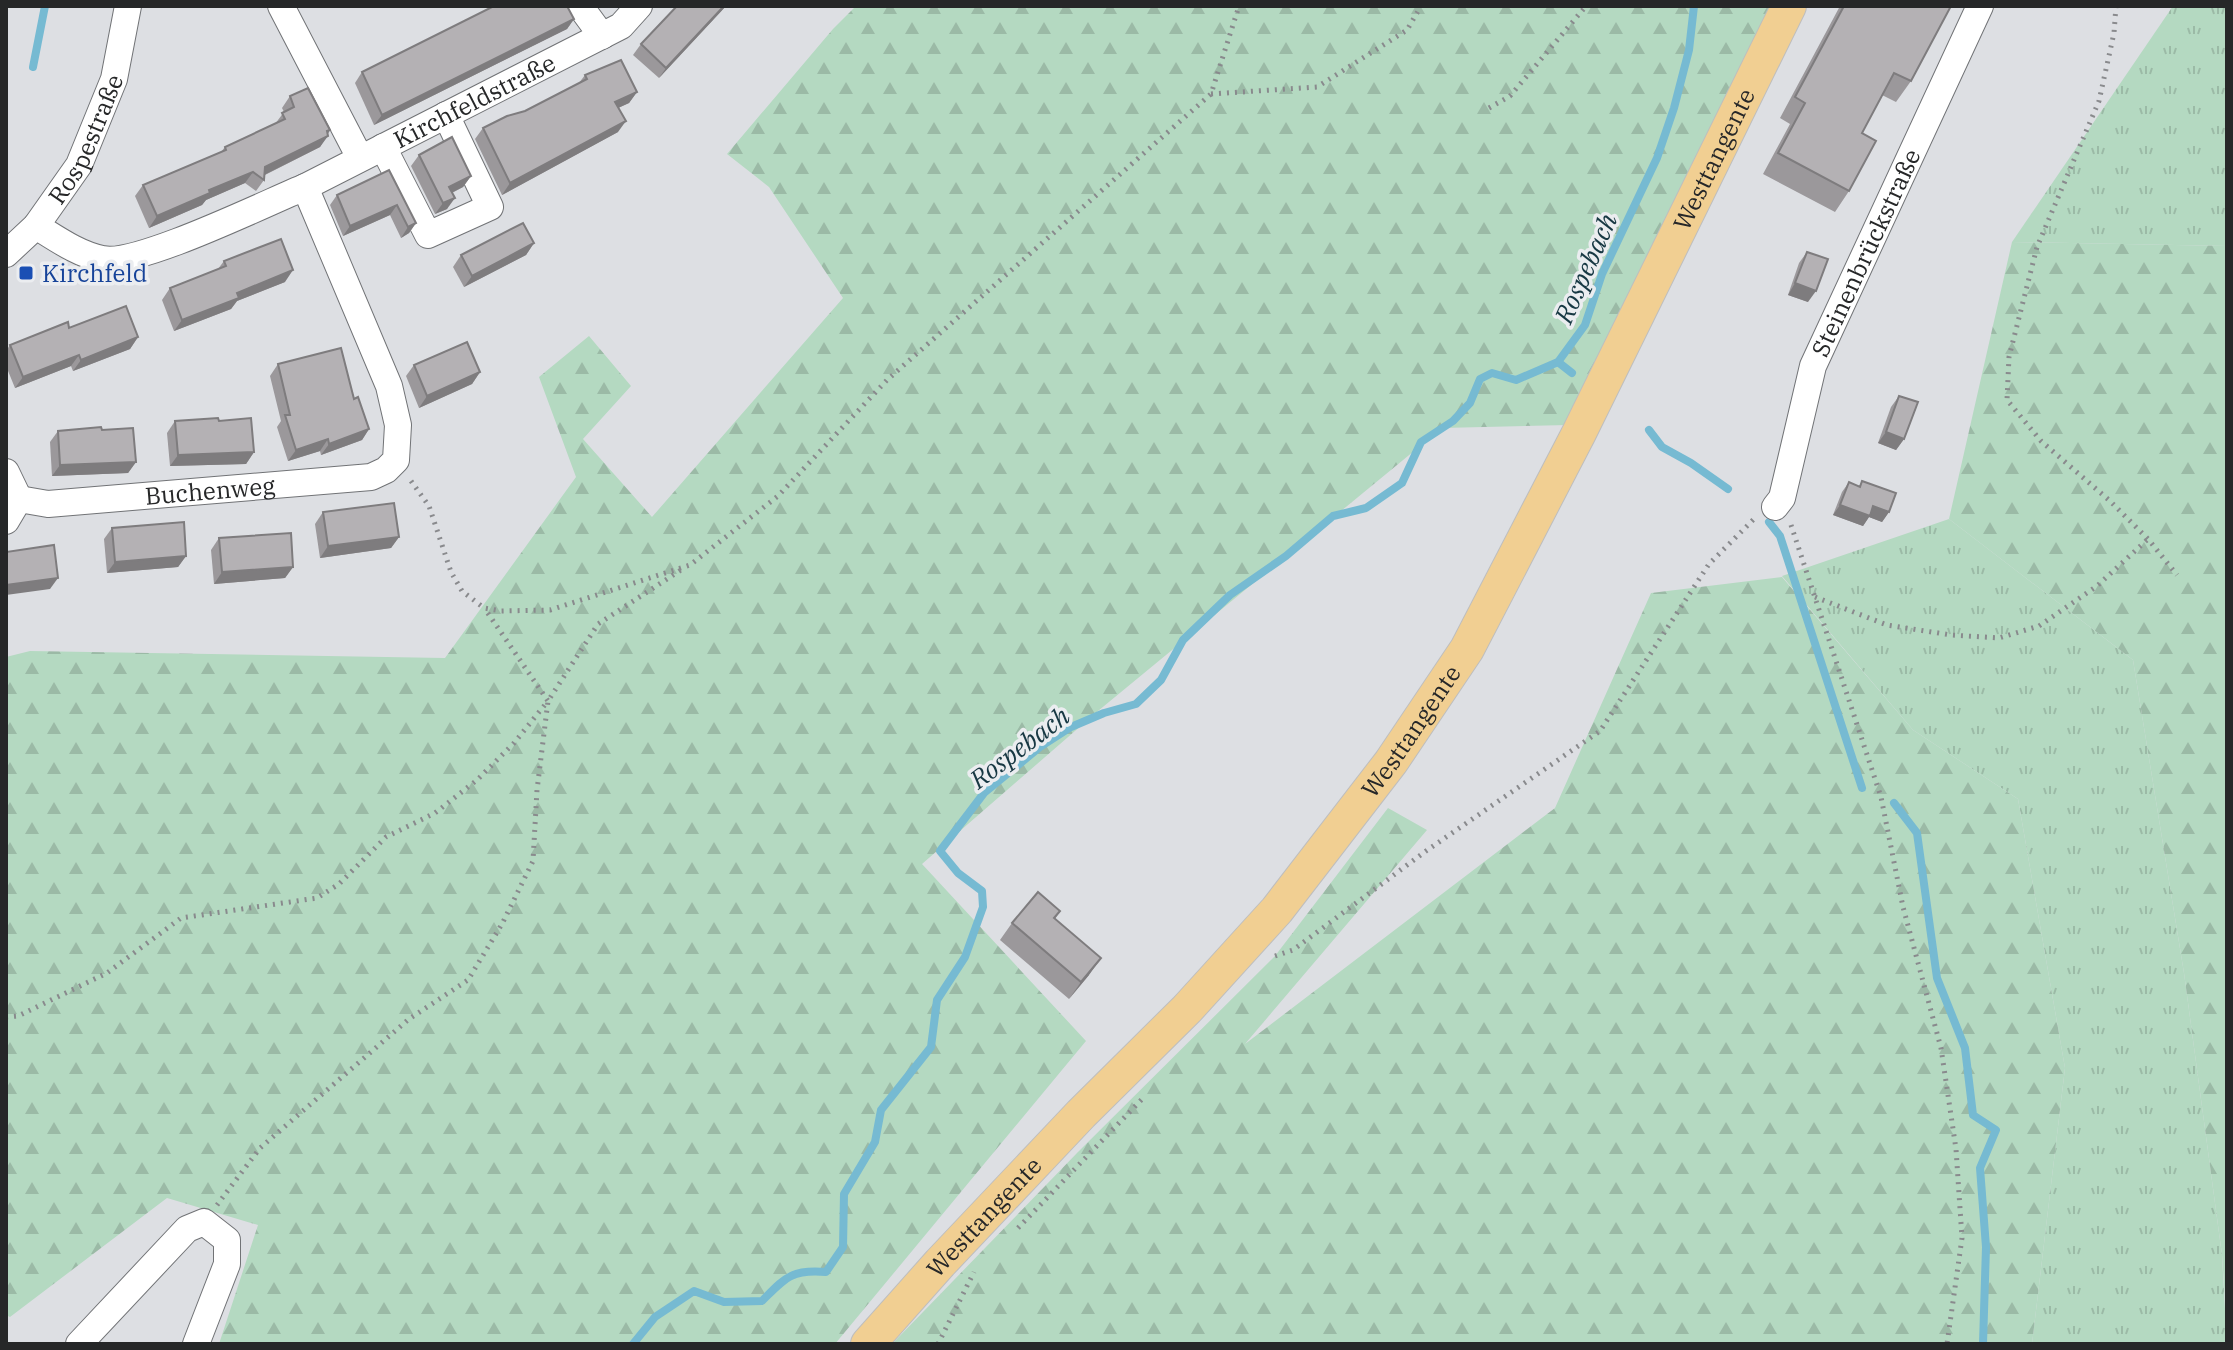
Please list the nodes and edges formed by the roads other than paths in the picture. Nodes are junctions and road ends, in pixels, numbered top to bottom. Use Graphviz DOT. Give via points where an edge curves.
graph roads {
  1 [pos="128,6"];
  2 [pos="281,6"];
  3 [pos="580,6"];
  4 [pos="639,6"];
  5 [pos="1789,6"];
  6 [pos="1980,6"];
  7 [pos="602,36"];
  8 [pos="446,115"];
  9 [pos="371,153"];
  10 [pos="305,187"];
  11 [pos="36,226"];
  12 [pos="6,254"];
  13 [pos="6,472"];
  14 [pos="1778,502"];
  15 [pos="13,510"];
  16 [pos="79,1344"];
  17 [pos="196,1344"];
  18 [pos="868,1344"];
  1 -- 11 [label="street, Rospestraße" via="114,79 79,165"];
  2 -- 9 [label="street"];
  3 -- 7 [label="street"];
  4 -- 7 [label="street, Kirchfeldstraße" via="621,26"];
  5 -- 18 [label="main road, Westtangente" via="1467,649 1371,791 1253,937"];
  6 -- 14 [label="street, Steinenbrückstraße" via="1813,366"];
  7 -- 8 [label="street, Kirchfeldstraße"];
  8 -- 9 [label="street, Kirchfeldstraße"];
  8 -- 9 [label="street" via="490,207 428,235"];
  9 -- 10 [label="street, Kirchfeldstraße"];
  10 -- 11 [label="street, Kirchfeldstraße" via="140,256 105,260"];
  10 -- 15 [label="street, Buchenweg" via="389,386 398,425 396,460 371,477"];
  11 -- 12 [label="street, Rospestraße"];
  13 -- 15 [label="street, Buchenweg"];
  16 -- 17 [label="street" via="187,1229 204,1222 227,1240 227,1264"];
}
